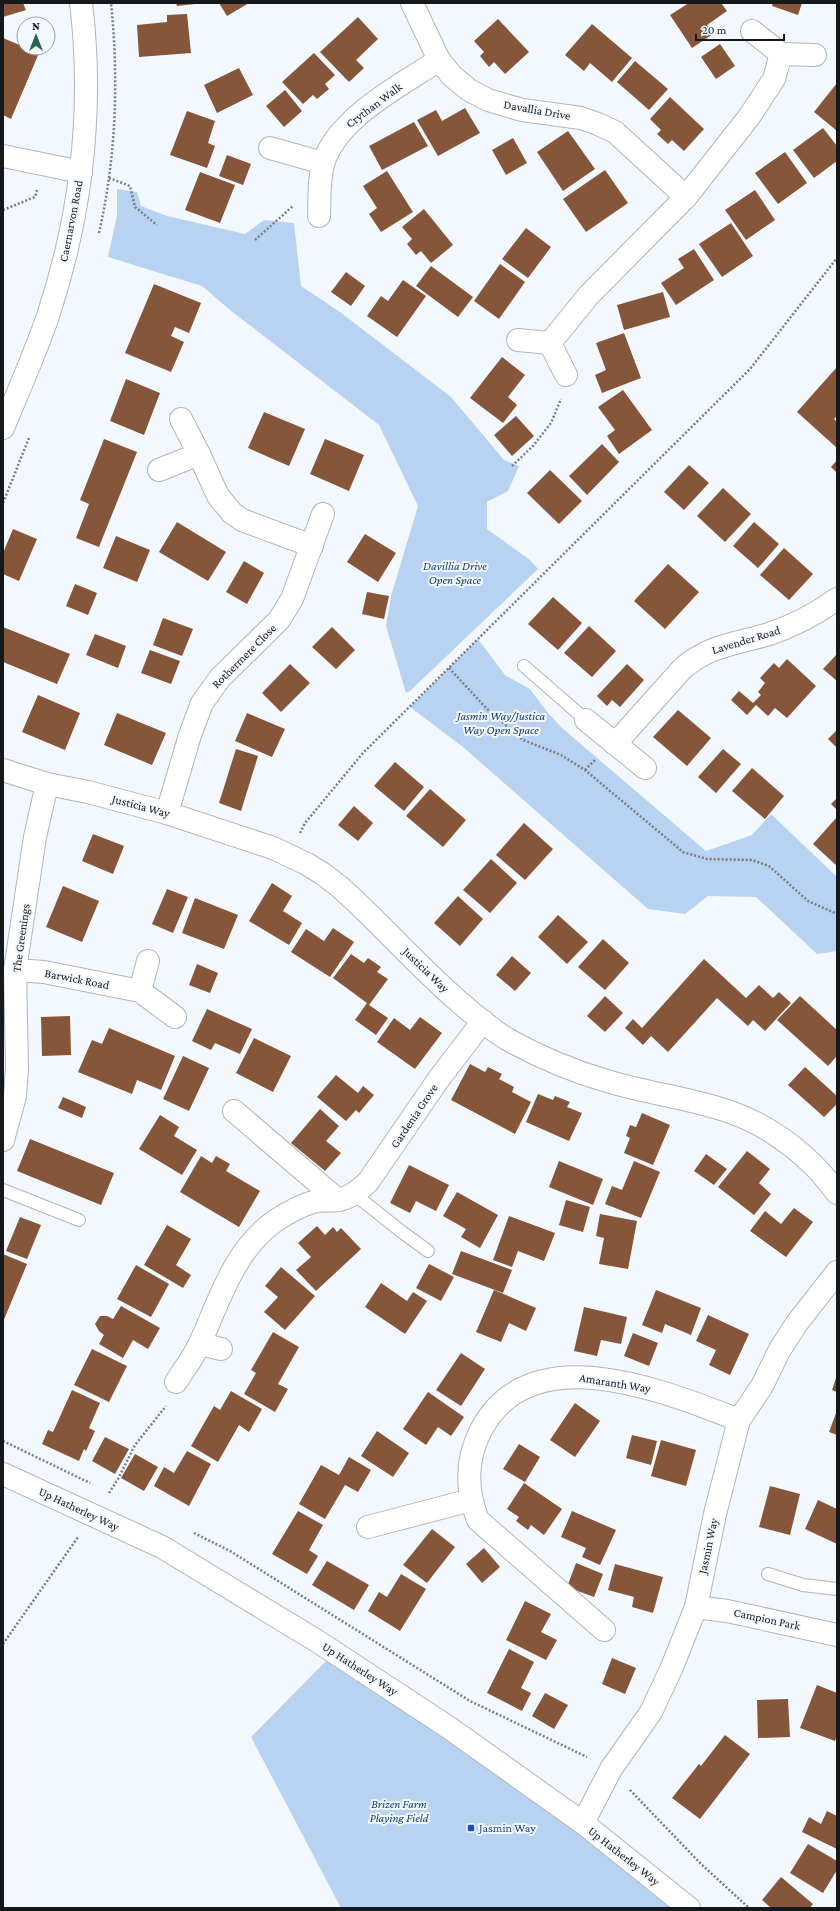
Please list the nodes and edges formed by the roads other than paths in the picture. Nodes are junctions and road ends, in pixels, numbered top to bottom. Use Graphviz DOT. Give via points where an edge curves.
graph roads {
  1 [pos="81,3"];
  2 [pos="412,3"];
  3 [pos="752,31"];
  4 [pos="780,54"];
  5 [pos="815,55"];
  6 [pos="439,60"];
  7 [pos="270,148"];
  8 [pos="3,156"];
  9 [pos="81,172"];
  10 [pos="321,173"];
  11 [pos="686,197"];
  12 [pos="319,216"];
  13 [pos="518,340"];
  14 [pos="550,343"];
  15 [pos="566,374"];
  16 [pos="181,419"];
  17 [pos="3,428"];
  18 [pos="199,454"];
  19 [pos="159,470"];
  20 [pos="324,514"];
  21 [pos="312,546"];
  22 [pos="837,600"];
  23 [pos="524,666"];
  24 [pos="586,720"];
  25 [pos="615,744"];
  26 [pos="645,768"];
  27 [pos="3,770"];
  28 [pos="47,784"];
  29 [pos="167,813"];
  30 [pos="148,961"];
  31 [pos="15,970"];
  32 [pos="140,991"];
  33 [pos="175,1018"];
  34 [pos="483,1021"];
  35 [pos="234,1111"];
  36 [pos="3,1140"];
  37 [pos="3,1190"];
  38 [pos="837,1193"];
  39 [pos="346,1197"];
  40 [pos="79,1220"];
  41 [pos="428,1251"];
  42 [pos="837,1272"];
  43 [pos="200,1344"];
  44 [pos="220,1349"];
  45 [pos="176,1382"];
  46 [pos="740,1420"];
  47 [pos="3,1474"];
  48 [pos="471,1500"];
  49 [pos="368,1527"];
  50 [pos="768,1574"];
  51 [pos="837,1589"];
  52 [pos="696,1607"];
  53 [pos="604,1630"];
  54 [pos="837,1635"];
  55 [pos="583,1823"];
  56 [pos="689,1908"];
  1 -- 9 [label="street, Caernarvon Road" via="85,33 86,102"];
  2 -- 6 [label="street, Davallia Drive"];
  3 -- 4 [label="street"];
  4 -- 5 [label="street"];
  4 -- 11 [label="street" via="774,79 749,117"];
  6 -- 10 [label="street, Crythan Walk" via="388,93 345,126 328,150"];
  6 -- 11 [label="street, Davallia Drive" via="452,76 469,90 488,100 522,110 581,118 615,132"];
  7 -- 10 [label="street"];
  8 -- 9 [label="street"];
  9 -- 17 [label="street, Caernarvon Road" via="73,224 56,290"];
  10 -- 12 [label="street, Crythan Walk"];
  11 -- 14 [label="street" via="603,281"];
  13 -- 14 [label="street"];
  14 -- 15 [label="street"];
  16 -- 18 [label="street"];
  18 -- 19 [label="street"];
  18 -- 21 [label="street" via="218,496 232,513 242,520"];
  20 -- 21 [label="street, Rothermere Close"];
  21 -- 29 [label="street, Rothermere Close" via="286,611 220,678 202,703"];
  22 -- 25 [label="street, Lavender Road" via="796,623 769,634 722,645 692,660"];
  23 -- 24 [label="lane"];
  24 -- 25 [label="street"];
  25 -- 26 [label="street"];
  27 -- 28 [label="street, Justicia Way"];
  28 -- 29 [label="street, Justicia Way"];
  28 -- 31 [label="street, The Greenings" via="35,837"];
  29 -- 34 [label="street, Justicia Way" via="290,855 324,874 433,979"];
  30 -- 32 [label="street"];
  31 -- 32 [label="street, Barwick Road" via="44,972"];
  31 -- 36 [label="street, The Greenings" via="15,1096"];
  32 -- 33 [label="street, Barwick Road"];
  34 -- 38 [label="street, Justicia Way" via="506,1038 574,1071 609,1082 712,1106 755,1123 796,1149"];
  34 -- 39 [label="street, Gardenia Grove" via="438,1080 376,1173"];
  35 -- 39 [label="street"];
  37 -- 40 [label="lane"];
  39 -- 41 [label="lane"];
  39 -- 43 [label="street" via="316,1201 296,1209 260,1233 235,1266"];
  42 -- 46 [label="street, Jasmin Way" via="797,1323"];
  43 -- 44 [label="street"];
  43 -- 45 [label="street"];
  46 -- 48 [label="street, Amaranth Way" via="665,1392 603,1379 567,1376 545,1381 510,1396 484,1424 475,1441 470,1459 468,1480"];
  46 -- 52 [label="street, Jasmin Way" via="715,1514"];
  47 -- 55 [label="street, Up Hatherley Way" via="162,1547 317,1641 448,1727"];
  48 -- 49 [label="street"];
  48 -- 53 [label="street, Amaranth Way" via="478,1520 496,1538"];
  50 -- 51 [label="lane" via="803,1585"];
  52 -- 54 [label="street, Campion Park" via="727,1611"];
  52 -- 55 [label="street, Jasmin Way" via="651,1712 611,1769"];
  55 -- 56 [label="street, Up Hatherley Way"];
}
